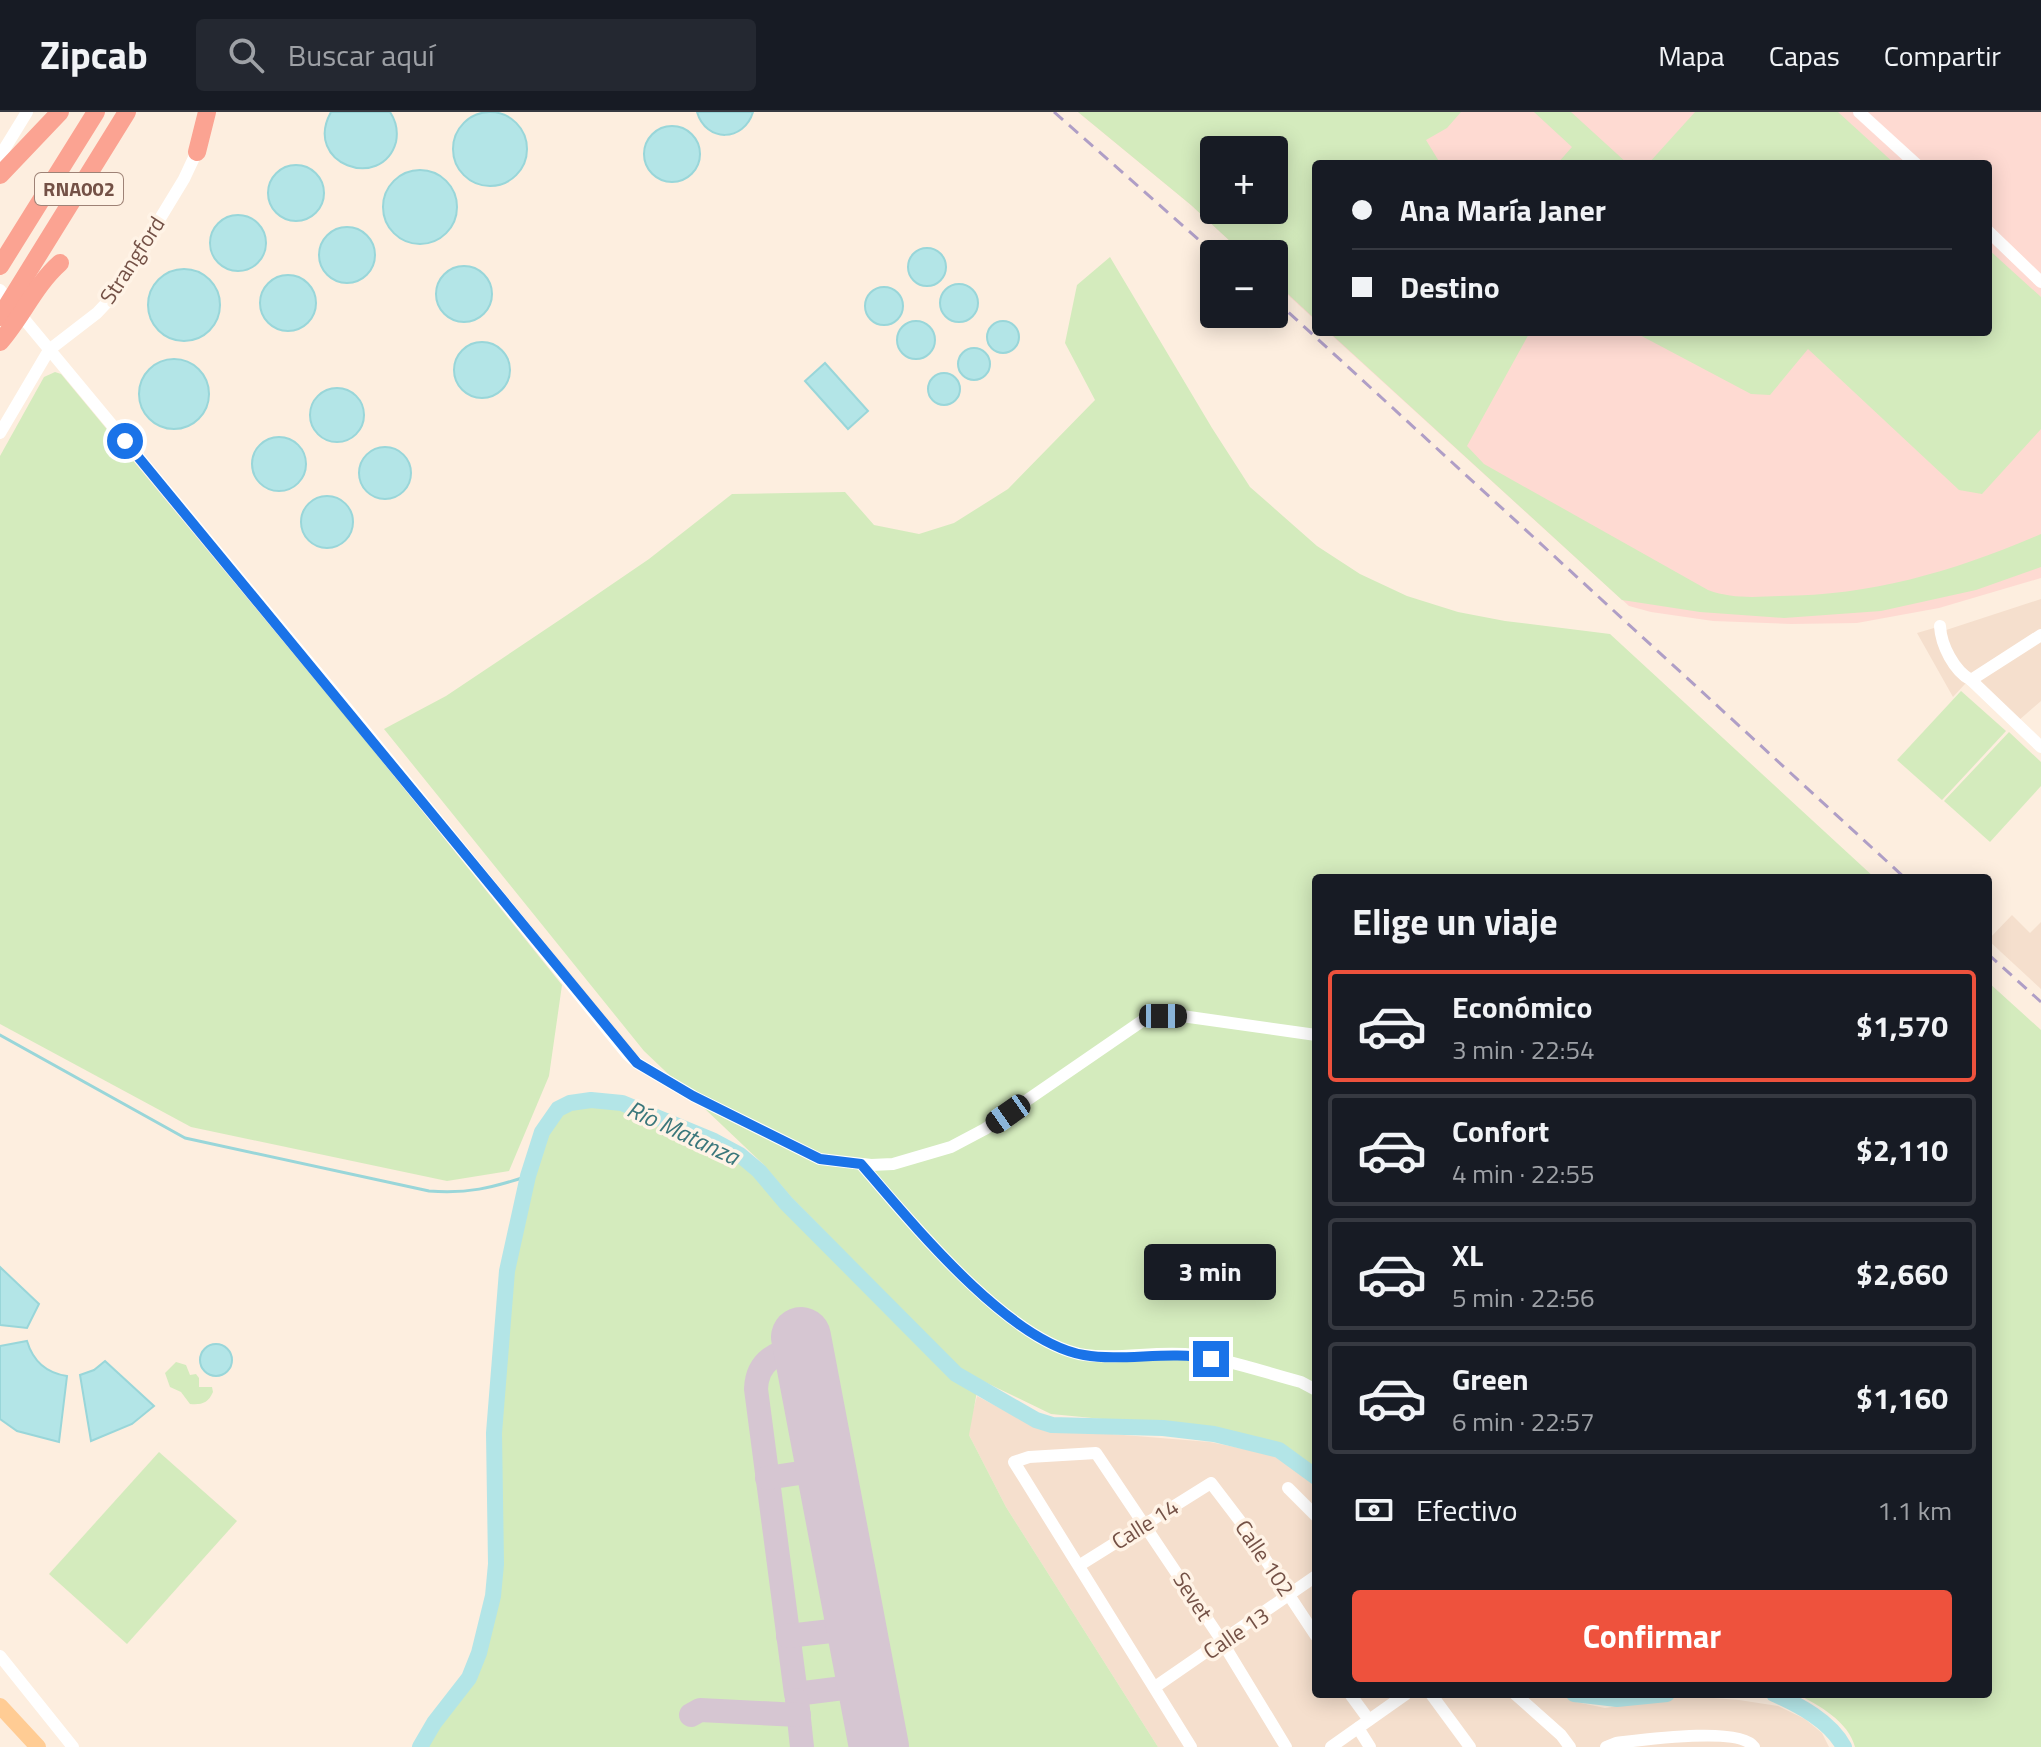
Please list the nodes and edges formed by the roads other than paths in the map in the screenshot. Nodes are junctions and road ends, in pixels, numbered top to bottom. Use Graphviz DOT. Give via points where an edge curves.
graph roads {
  1 [pos="27,112"];
  2 [pos="60,112"];
  3 [pos="96,112"];
  4 [pos="127,112"];
  5 [pos="207,112"];
  6 [pos="217,112"];
  7 [pos="1859,112"];
  8 [pos="197,152"];
  9 [pos="0,156"];
  10 [pos="1912,160"];
  11 [pos="0,175"];
  12 [pos="1992,235"];
  13 [pos="4,259"];
  14 [pos="60,263"];
  15 [pos="2041,282"];
  16 [pos="0,290"];
  17 [pos="6,322"];
  18 [pos="0,342"];
  19 [pos="49,350"];
  20 [pos="0,433"];
  21 [pos="1940,626"];
  22 [pos="2041,635"];
  23 [pos="1971,680"];
  24 [pos="2041,747"];
  25 [pos="1312,1034"];
  26 [pos="861,1164"];
  27 [pos="1312,1388"];
  28 [pos="1211,1483"];
  29 [pos="1288,1488"];
  30 [pos="1312,1512"];
  31 [pos="1146,1523"];
  32 [pos="1080,1565"];
  33 [pos="1312,1579"];
  34 [pos="1290,1596"];
  35 [pos="1312,1630"];
  36 [pos="1222,1642"];
  37 [pos="0,1656"];
  38 [pos="1155,1687"];
  39 [pos="1352,1698"];
  40 [pos="1400,1698"];
  41 [pos="1434,1698"];
  42 [pos="1519,1698"];
  43 [pos="0,1706"];
  44 [pos="1364,1724"];
  45 [pos="1667,1742"];
  46 [pos="34,1744"];
  47 [pos="73,1747"];
  48 [pos="1191,1747"];
  49 [pos="1286,1747"];
  50 [pos="1331,1747"];
  51 [pos="1370,1747"];
  52 [pos="1470,1747"];
  53 [pos="1570,1747"];
  54 [pos="1606,1747"];
  55 [pos="1754,1747"];
  1 -- 9 [label="street"];
  2 -- 11 [label="highway"];
  3 -- 13 [label="highway, RNA002"];
  4 -- 17 [label="highway, RNA002" via="31,266"];
  5 -- 8 [label="highway"];
  6 -- 8 [label="street, Strangford"];
  7 -- 10 [label="street"];
  8 -- 19 [label="street, Strangford" via="113,296"];
  12 -- 15 [label="street"];
  14 -- 17 [label="highway"];
  16 -- 19 [label="street"];
  17 -- 18 [label="highway"];
  19 -- 20 [label="street, Strangford"];
  19 -- 26 [label="street" via="627,1054 693,1096 820,1159"];
  21 -- 23 [label="street" via="1948,653"];
  22 -- 23 [label="street"];
  23 -- 24 [label="street"];
  25 -- 26 [label="street" via="1182,1016 1145,1019 951,1147 893,1164"];
  26 -- 27 [label="street" via="912,1224 999,1309 1050,1346 1085,1355 1193,1355"];
  28 -- 31 [label="street, Calle 14"];
  28 -- 34 [label="street, Calle 102"];
  29 -- 30 [label="street"];
  31 -- 32 [label="street, Calle 14"];
  31 -- 32 [label="street, Sevet" via="1099,1456 1014,1462"];
  31 -- 36 [label="street, Sevet"];
  32 -- 38 [label="street"];
  33 -- 34 [label="street, Calle 13"];
  34 -- 35 [label="street, Calle 102"];
  34 -- 36 [label="street, Calle 13"];
  36 -- 38 [label="street, Calle 13"];
  36 -- 49 [label="street, Sevet"];
  37 -- 47 [label="street"];
  38 -- 48 [label="street"];
  39 -- 44 [label="street"];
  40 -- 44 [label="street"];
  41 -- 52 [label="street"];
  42 -- 53 [label="street"];
  43 -- 46 [label="main road"];
  44 -- 50 [label="street"];
  44 -- 51 [label="street"];
  45 -- 54 [label="street"];
  45 -- 55 [label="street" via="1690,1735 1746,1739"];
}
